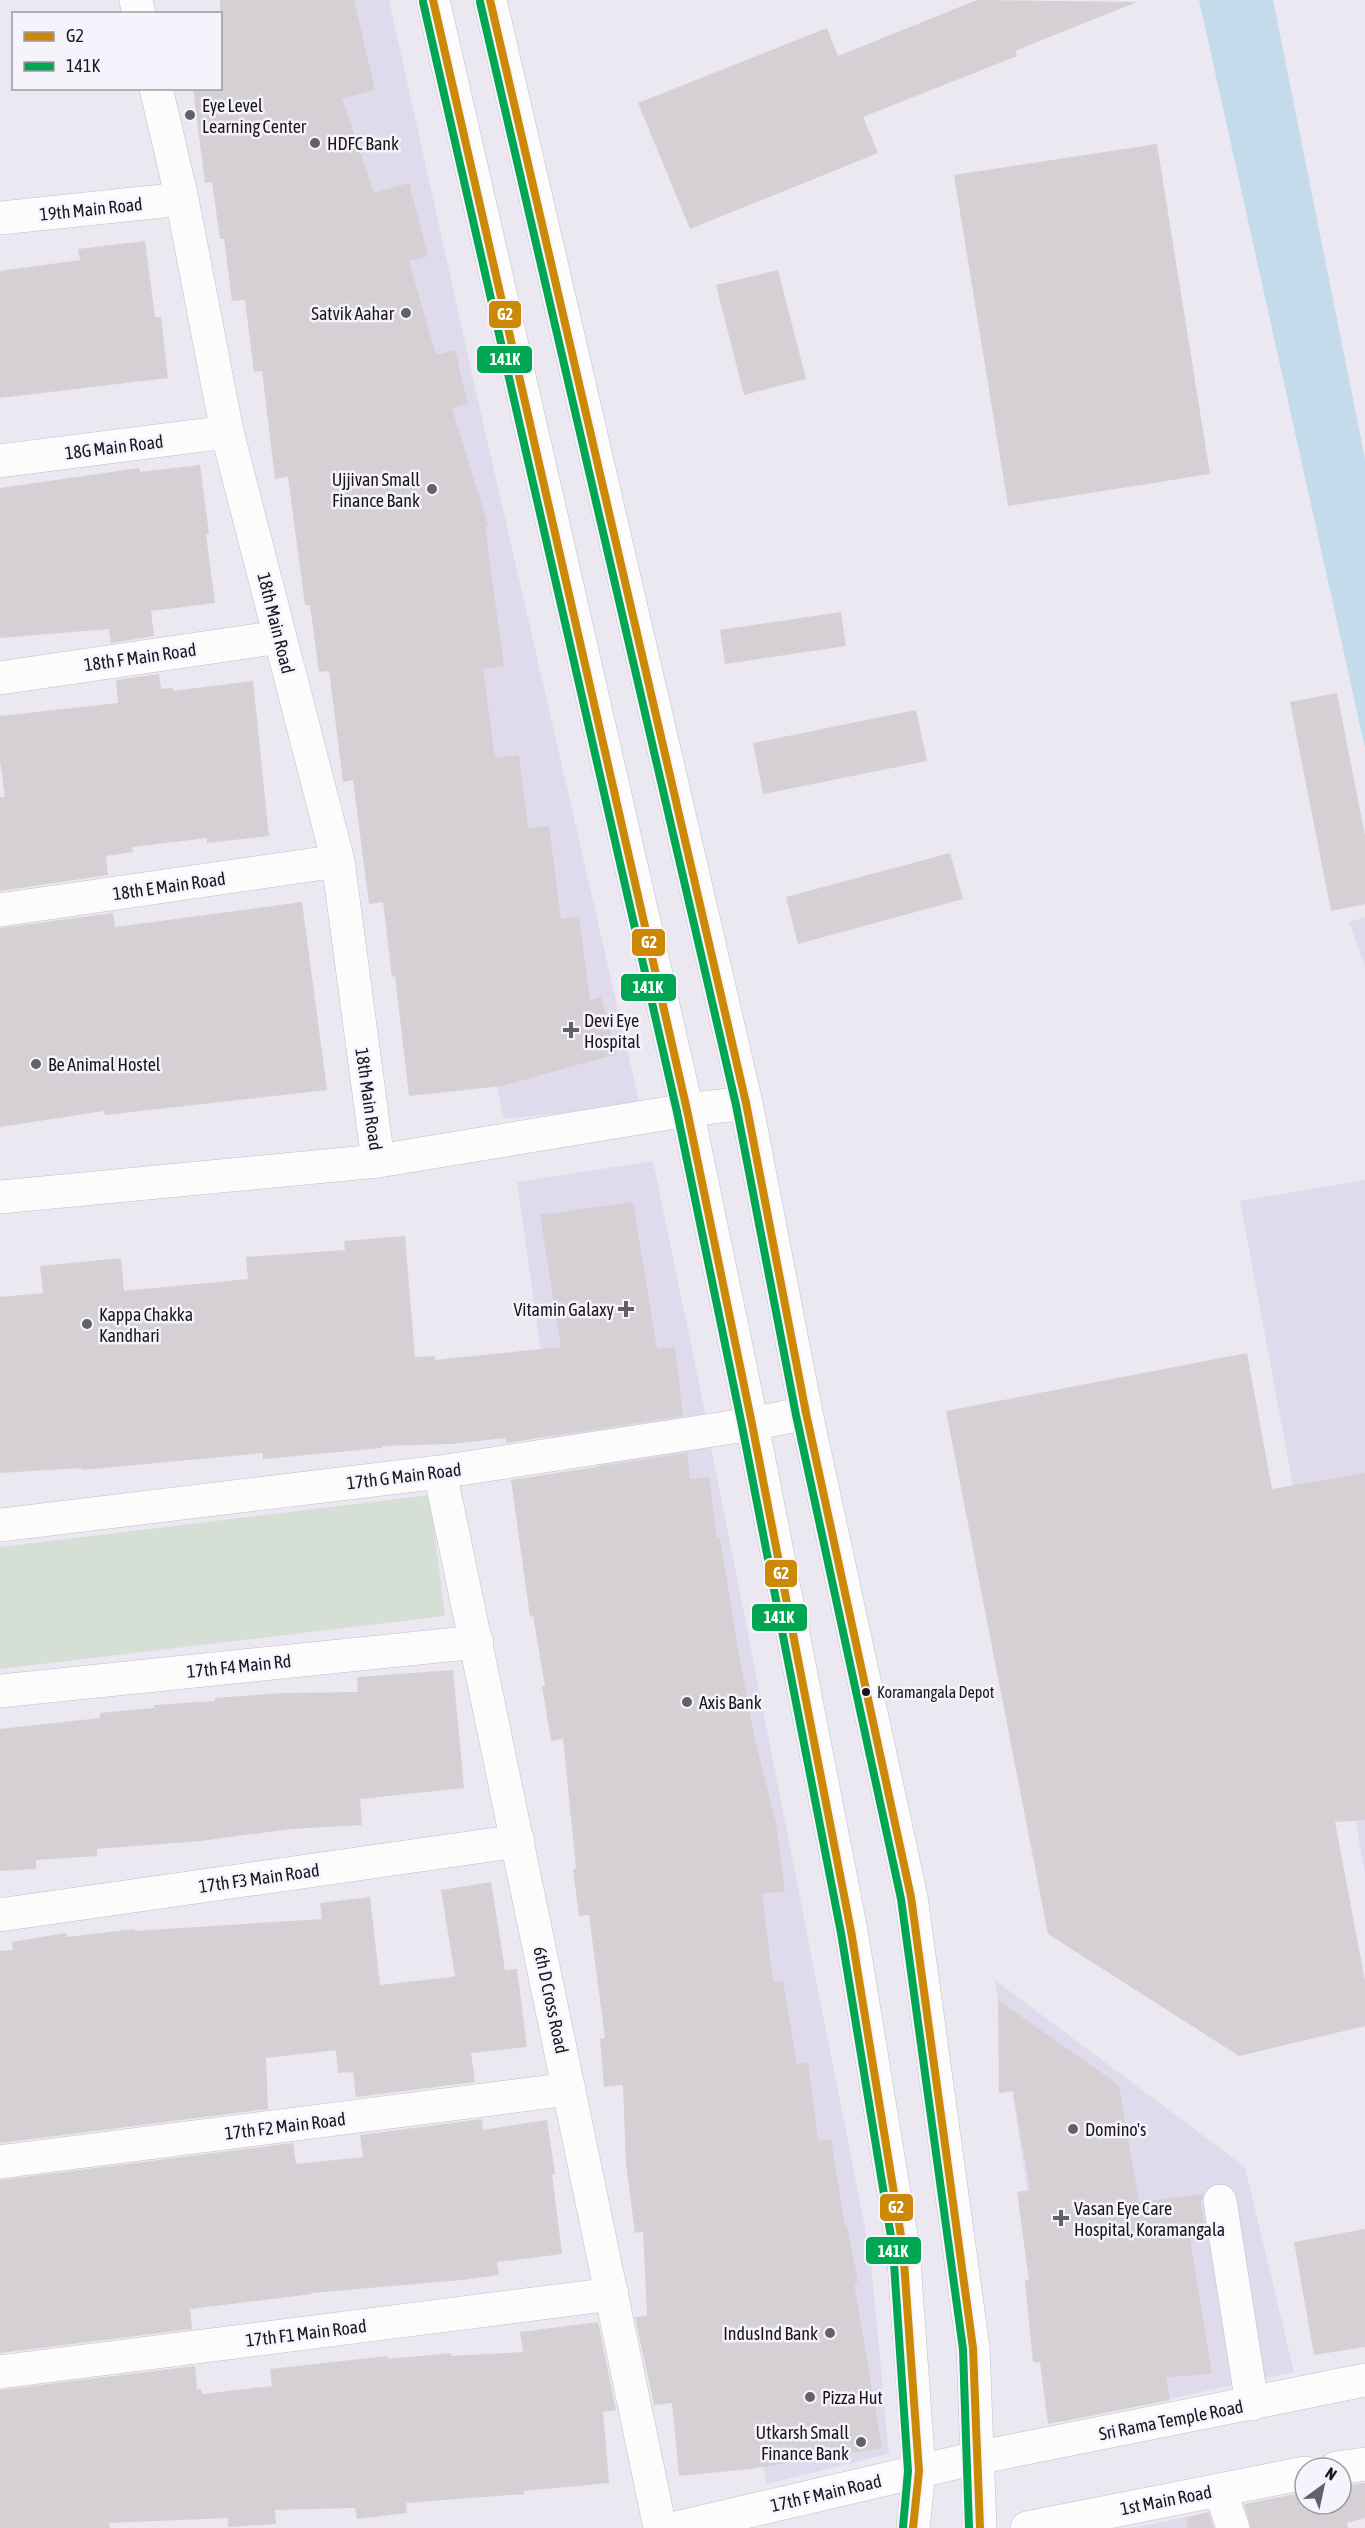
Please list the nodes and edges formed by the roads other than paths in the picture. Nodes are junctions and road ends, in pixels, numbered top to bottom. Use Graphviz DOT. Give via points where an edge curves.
graph roads {
  1 [pos="433,0"];
  2 [pos="490,0"];
  3 [pos="156,90"];
  4 [pos="182,199"];
  5 [pos="0,218"];
  6 [pos="227,432"];
  7 [pos="0,461"];
  8 [pos="280,637"];
  9 [pos="0,678"];
  10 [pos="338,861"];
  11 [pos="0,910"];
  12 [pos="746,1103"];
  13 [pos="687,1110"];
  14 [pos="378,1161"];
  15 [pos="0,1197"];
  16 [pos="806,1413"];
  17 [pos="752,1424"];
  18 [pos="440,1472"];
  19 [pos="0,1525"];
  20 [pos="477,1642"];
  21 [pos="0,1691"];
  22 [pos="519,1841"];
  23 [pos="0,1915"];
  24 [pos="569,2089"];
  25 [pos="0,2162"];
  26 [pos="1220,2201"];
  27 [pos="612,2294"];
  28 [pos="0,2372"];
  29 [pos="1365,2380"];
  30 [pos="1252,2404"];
  31 [pos="976,2458"];
  32 [pos="919,2471"];
  33 [pos="1293,2475"];
  34 [pos="1220,2490"];
  35 [pos="660,2528"];
  36 [pos="676,2528"];
  37 [pos="913,2528"];
  38 [pos="980,2528"];
  39 [pos="1027,2528"];
  40 [pos="1233,2528"];
  1 -- 13 [label="street"];
  2 -- 12 [label="street"];
  3 -- 4 [label="street, 18th Main Road"];
  4 -- 5 [label="street, 19th Main Road"];
  4 -- 6 [label="street, 18th Main Road"];
  6 -- 7 [label="street, 18G Main Road"];
  6 -- 8 [label="street, 18th Main Road"];
  8 -- 9 [label="street, 18th F Main Road"];
  8 -- 10 [label="street, 18th Main Road"];
  10 -- 11 [label="street, 18th E Main Road"];
  10 -- 14 [label="street, 18th Main Road"];
  12 -- 13 [label="street, 18th Main Road"];
  12 -- 16 [label="street"];
  13 -- 14 [label="street, 18th Main Road"];
  13 -- 17 [label="street"];
  14 -- 15 [label="street, 18th Main Road"];
  16 -- 17 [label="street, 17th G Main Road"];
  16 -- 31 [label="street" via="911,1897 973,2348"];
  17 -- 18 [label="street, 17th G Main Road"];
  17 -- 32 [label="street" via="851,1931 903,2248"];
  18 -- 19 [label="street, 17th G Main Road"];
  18 -- 20 [label="street, 6th D Cross Road"];
  20 -- 21 [label="street, 17th F4 Main Rd"];
  20 -- 22 [label="street, 6th D Cross Road"];
  22 -- 23 [label="street, 17th F3 Main Road"];
  22 -- 24 [label="street, 6th D Cross Road"];
  24 -- 25 [label="street, 17th F2 Main Road"];
  24 -- 27 [label="street, 6th D Cross Road"];
  26 -- 30 [label="street"];
  27 -- 28 [label="street, 17th F1 Main Road"];
  27 -- 35 [label="street, 6th D Cross Road"];
  29 -- 30 [label="street, Sri Rama Temple Road"];
  30 -- 31 [label="street, Sri Rama Temple Road"];
  31 -- 32 [label="street, 17th F Main Road"];
  31 -- 38 [label="street"];
  32 -- 36 [label="street, 17th F Main Road"];
  32 -- 37 [label="street"];
  33 -- 34 [label="street, 1st Main Road"];
  34 -- 39 [label="street, 1st Main Road"];
  34 -- 40 [label="street"];
}
